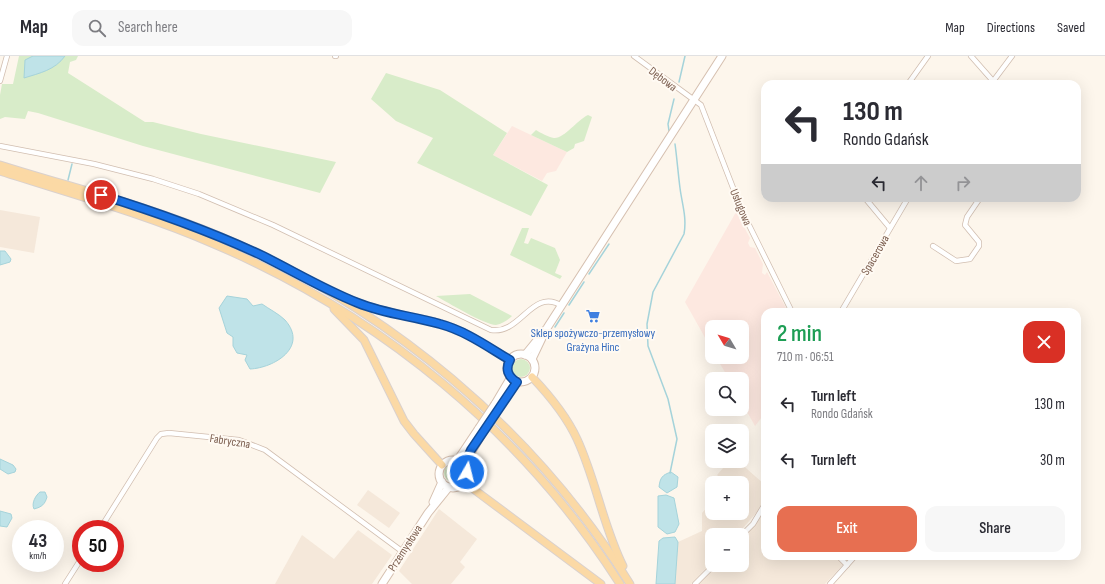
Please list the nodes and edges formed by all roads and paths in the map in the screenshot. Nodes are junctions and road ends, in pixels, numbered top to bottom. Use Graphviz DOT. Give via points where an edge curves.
graph roads {
  1 [pos="7,56"];
  2 [pos="634,56"];
  3 [pos="722,56"];
  4 [pos="928,56"];
  5 [pos="971,56"];
  6 [pos="1012,56"];
  7 [pos="911,80"];
  8 [pos="990,80"];
  9 [pos="994,80"];
  10 [pos="0,81"];
  11 [pos="693,101"];
  12 [pos="0,146"];
  13 [pos="0,165"];
  14 [pos="0,171"];
  15 [pos="868,202"];
  16 [pos="906,202"];
  17 [pos="977,202"];
  18 [pos="890,228"];
  19 [pos="933,246"];
  20 [pos="320,287"];
  21 [pos="318,296"];
  22 [pos="562,306"];
  23 [pos="790,308"];
  24 [pos="843,308"];
  25 [pos="528,357"];
  26 [pos="510,360"];
  27 [pos="532,377"];
  28 [pos="514,380"];
  29 [pos="460,463"];
  30 [pos="442,465"];
  31 [pos="442,482"];
  32 [pos="464,482"];
  33 [pos="449,487"];
  34 [pos="761,511"];
  35 [pos="428,513"];
  36 [pos="106,520"];
  37 [pos="749,528"];
  38 [pos="403,552"];
  39 [pos="842,560"];
  40 [pos="852,560"];
  41 [pos="847,565"];
  42 [pos="73,572"];
  43 [pos="707,572"];
  44 [pos="625,576"];
  45 [pos="65,584"];
  46 [pos="382,584"];
  47 [pos="601,584"];
  48 [pos="620,584"];
  49 [pos="630,584"];
  50 [pos="695,584"];
  51 [pos="830,584"];
  1 -- 10 [label="street"];
  2 -- 11 [label="street, Dębowa"];
  3 -- 11 [label="main road"];
  4 -- 7 [label="street"];
  5 -- 8 [label="street"];
  6 -- 9 [label="street"];
  11 -- 22 [label="main road"];
  11 -- 23 [label="street, Usługowa" via="700,105 742,211"];
  12 -- 22 [label="street" via="94,164 154,179 199,194 273,225 491,330 508,328 541,302 554,301"];
  13 -- 20 [label="main road" via="187,224 263,256"];
  14 -- 21 [label="main road" via="112,206 197,237 272,271"];
  15 -- 18 [label="street"];
  16 -- 18 [label="street, Spacerowa"];
  17 -- 19 [label="street" via="965,220 966,228 980,242 970,259 956,262"];
  18 -- 24 [label="street, Spacerowa"];
  20 -- 26 [label="main road" via="374,309 440,324 459,331"];
  20 -- 44 [label="main road" via="413,348 490,413 555,481"];
  21 -- 30 [label="main road" via="349,322 364,340 404,421"];
  21 -- 48 [label="main road" via="354,317 424,368 502,436 571,514"];
  22 -- 25 [label="main road"];
  25 -- 26 [label="main road" via="517,355"];
  25 -- 27 [label="main road" via="535,366"];
  26 -- 28 [label="main road" via="508,370"];
  27 -- 28 [label="main road" via="525,382"];
  27 -- 44 [label="main road" via="558,407 578,440"];
  28 -- 29 [label="main road"];
  29 -- 30 [label="main road" via="449,460"];
  29 -- 32 [label="main road" via="467,472"];
  30 -- 31 [label="main road" via="439,472"];
  31 -- 33 [label="main road"];
  31 -- 35 [label="main road, Przemysłowa"];
  32 -- 33 [label="main road" via="459,486"];
  32 -- 47 [label="main road"];
  33 -- 35 [label="main road, Przemysłowa"];
  34 -- 37 [label="street"];
  35 -- 38 [label="main road, Przemysłowa"];
  36 -- 38 [label="street, Fabryczna" via="161,434 239,440 265,450"];
  38 -- 46 [label="main road, Przemysłowa"];
  39 -- 41 [label="street"];
  40 -- 41 [label="street"];
  41 -- 51 [label="street"];
  42 -- 45 [label="street"];
  43 -- 50 [label="street"];
  44 -- 49 [label="main road"];
}
